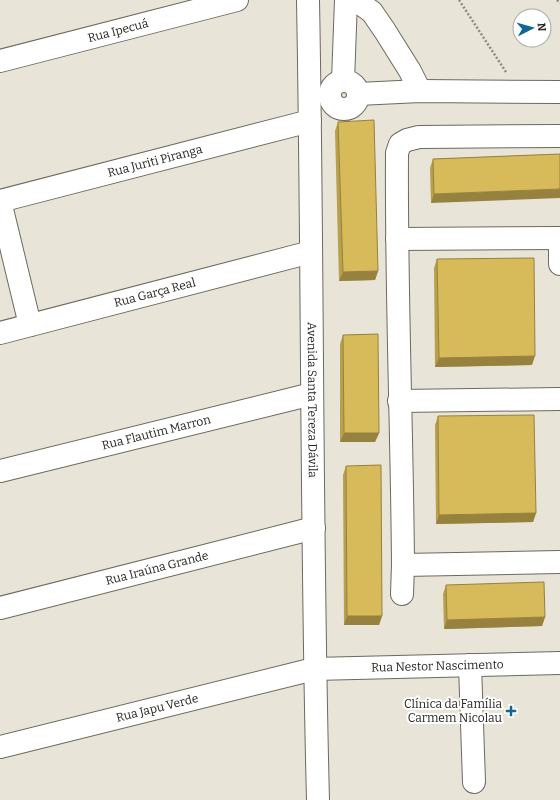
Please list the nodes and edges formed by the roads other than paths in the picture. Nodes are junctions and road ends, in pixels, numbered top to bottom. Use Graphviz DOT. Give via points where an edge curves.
graph roads {
  1 [pos="237,0"];
  2 [pos="308,0"];
  3 [pos="346,0"];
  4 [pos="352,0"];
  5 [pos="0,61"];
  6 [pos="420,92"];
  7 [pos="560,92"];
  8 [pos="310,121"];
  9 [pos="560,136"];
  10 [pos="0,201"];
  11 [pos="560,238"];
  12 [pos="397,239"];
  13 [pos="311,252"];
  14 [pos="560,264"];
  15 [pos="30,325"];
  16 [pos="0,333"];
  17 [pos="312,394"];
  18 [pos="560,399"];
  19 [pos="399,401"];
  20 [pos="0,471"];
  21 [pos="314,528"];
  22 [pos="560,562"];
  23 [pos="403,565"];
  24 [pos="402,594"];
  25 [pos="0,608"];
  26 [pos="560,663"];
  27 [pos="470,665"];
  28 [pos="314,669"];
  29 [pos="0,747"];
  30 [pos="474,782"];
  31 [pos="318,800"];
  1 -- 5 [label="street, Rua Ipecuá"];
  2 -- 8 [label="street, Avenida Santa Tereza Dávila"];
  3 -- 6 [label="street" via="351,88"];
  4 -- 6 [label="street" via="372,12 410,71"];
  6 -- 7 [label="street"];
  8 -- 10 [label="street, Rua Juriti Piranga"];
  8 -- 13 [label="street, Avenida Santa Tereza Dávila"];
  9 -- 12 [label="street" via="419,137 400,144 397,153"];
  10 -- 15 [label="street"];
  11 -- 12 [label="street"];
  11 -- 14 [label="street"];
  12 -- 19 [label="street"];
  13 -- 15 [label="street, Rua Garça Real"];
  13 -- 17 [label="street, Avenida Santa Tereza Dávila"];
  15 -- 16 [label="street, Rua Garça Real"];
  17 -- 20 [label="street, Rua Flautim Marron"];
  17 -- 21 [label="street, Avenida Santa Tereza Dávila"];
  18 -- 19 [label="street"];
  19 -- 23 [label="street"];
  21 -- 25 [label="street, Rua Iraúna Grande"];
  21 -- 28 [label="street, Avenida Santa Tereza Dávila"];
  22 -- 23 [label="street"];
  23 -- 24 [label="street"];
  26 -- 27 [label="street, Rua Nestor Nascimento"];
  27 -- 28 [label="street, Rua Nestor Nascimento"];
  27 -- 30 [label="street"];
  28 -- 29 [label="street, Rua Japu Verde"];
  28 -- 31 [label="street, Avenida Santa Tereza Dávila"];
}
